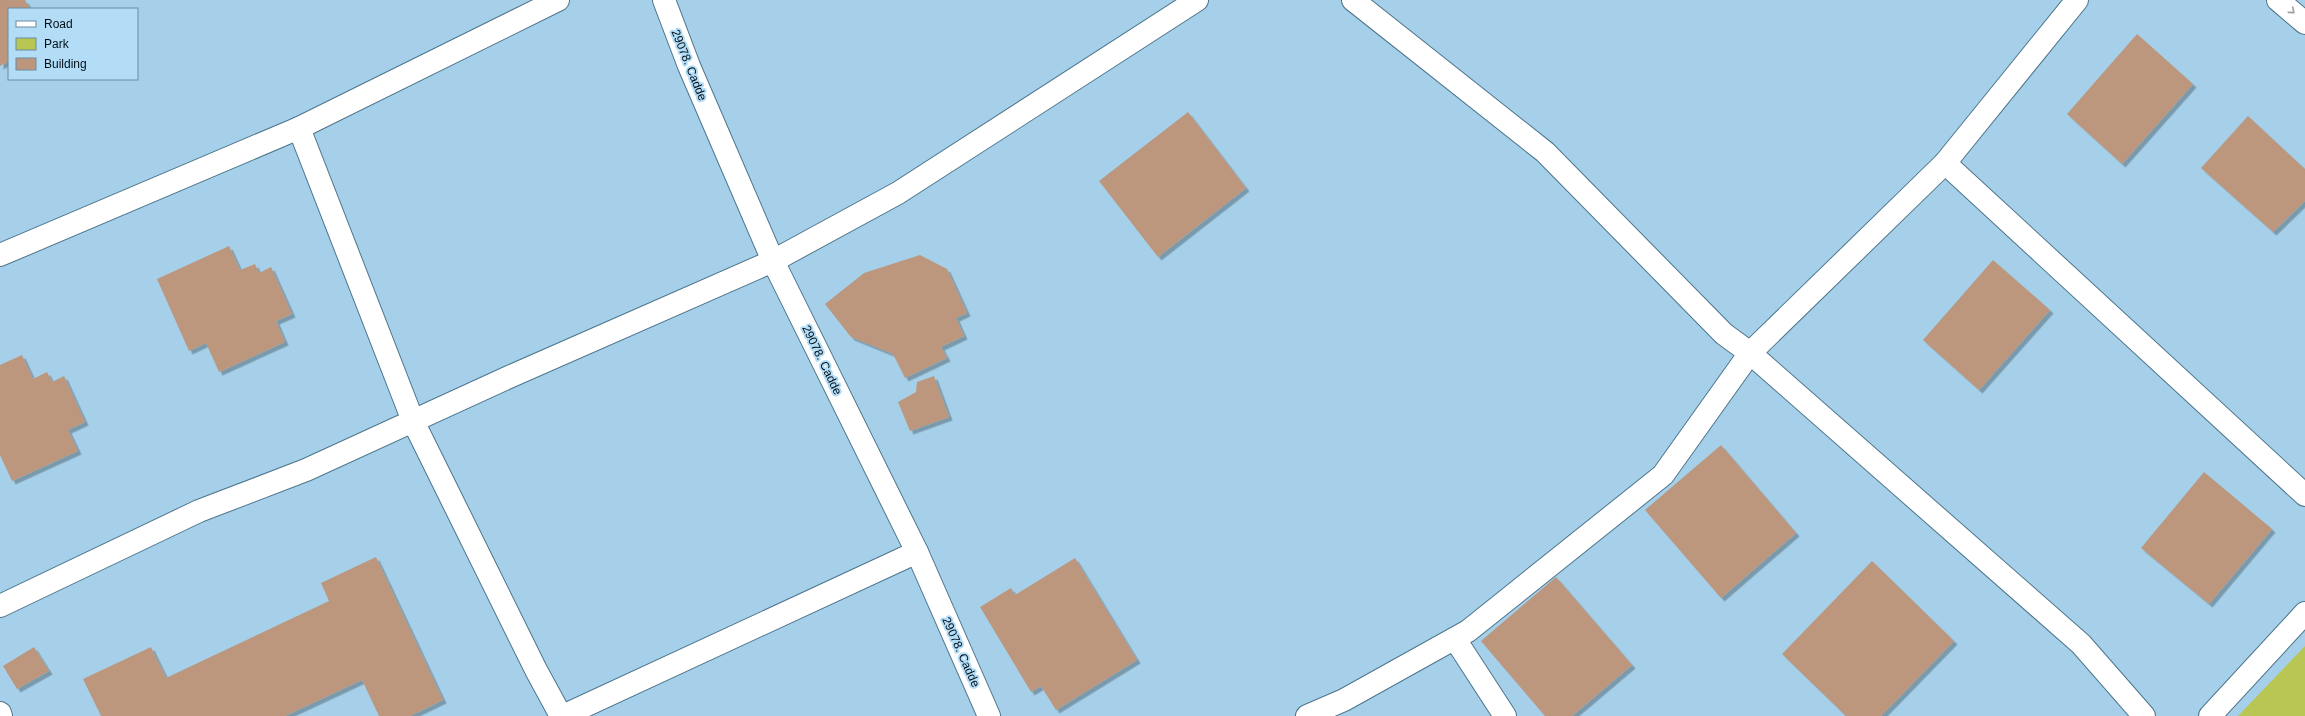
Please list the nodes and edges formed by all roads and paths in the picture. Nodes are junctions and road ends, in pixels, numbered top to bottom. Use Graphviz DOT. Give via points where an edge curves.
graph roads {
  1 [pos="558,0"];
  2 [pos="664,0"];
  3 [pos="1197,0"];
  4 [pos="1353,0"];
  5 [pos="2077,0"];
  6 [pos="2278,0"];
  7 [pos="2305,23"];
  8 [pos="299,128"];
  9 [pos="1945,163"];
  10 [pos="0,254"];
  11 [pos="773,261"];
  12 [pos="1750,353"];
  13 [pos="413,421"];
  14 [pos="2305,495"];
  15 [pos="917,552"];
  16 [pos="0,606"];
  17 [pos="2305,613"];
  18 [pos="1455,639"];
  19 [pos="0,713"];
  20 [pos="1,716"];
  21 [pos="562,716"];
  22 [pos="989,716"];
  23 [pos="1307,716"];
  24 [pos="1506,716"];
  25 [pos="2144,716"];
  26 [pos="2210,716"];
  1 -- 8 [label="street"];
  2 -- 11 [label="street, 29078. Cadde" via="689,66"];
  3 -- 11 [label="street" via="898,193"];
  4 -- 12 [label="street" via="1545,152 1724,334"];
  5 -- 9 [label="street"];
  6 -- 7 [label="street, one-way"];
  8 -- 10 [label="street"];
  8 -- 13 [label="street"];
  9 -- 12 [label="street"];
  9 -- 14 [label="street"];
  11 -- 13 [label="street"];
  11 -- 15 [label="street, 29078. Cadde"];
  12 -- 18 [label="street" via="1663,475"];
  12 -- 25 [label="street" via="2082,644"];
  13 -- 16 [label="street" via="306,470 199,510"];
  13 -- 21 [label="street" via="536,670"];
  15 -- 21 [label="street"];
  15 -- 22 [label="street, 29078. Cadde"];
  17 -- 26 [label="street"];
  18 -- 23 [label="street" via="1344,700"];
  18 -- 24 [label="street"];
  19 -- 20 [label="street"];
}
